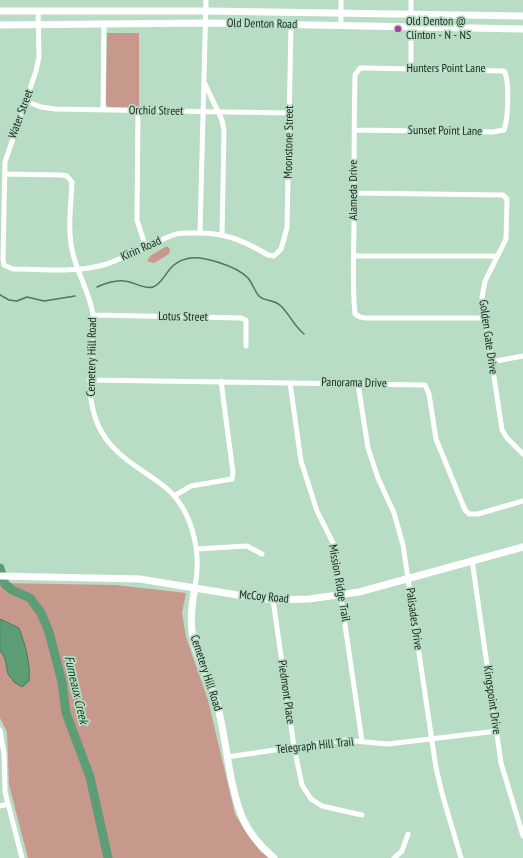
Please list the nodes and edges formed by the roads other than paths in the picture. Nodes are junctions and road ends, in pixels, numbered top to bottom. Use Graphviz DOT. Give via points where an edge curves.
graph roads {
  1 [pos="206,0"];
  2 [pos="341,0"];
  3 [pos="411,0"];
  4 [pos="0,12"];
  5 [pos="38,12"];
  6 [pos="206,12"];
  7 [pos="341,13"];
  8 [pos="411,14"];
  9 [pos="523,16"];
  10 [pos="104,23"];
  11 [pos="206,23"];
  12 [pos="291,24"];
  13 [pos="0,25"];
  14 [pos="38,25"];
  15 [pos="341,25"];
  16 [pos="411,26"];
  17 [pos="523,29"];
  18 [pos="360,68"];
  19 [pos="411,68"];
  20 [pos="203,80"];
  21 [pos="507,98"];
  22 [pos="25,101"];
  23 [pos="102,110"];
  24 [pos="138,111"];
  25 [pos="202,112"];
  26 [pos="218,112"];
  27 [pos="289,113"];
  28 [pos="354,130"];
  29 [pos="4,174"];
  30 [pos="354,193"];
  31 [pos="200,232"];
  32 [pos="222,234"];
  33 [pos="146,248"];
  34 [pos="274,256"];
  35 [pos="354,256"];
  36 [pos="497,256"];
  37 [pos="4,265"];
  38 [pos="78,269"];
  39 [pos="93,315"];
  40 [pos="485,318"];
  41 [pos="246,346"];
  42 [pos="523,356"];
  43 [pos="491,362"];
  44 [pos="89,380"];
  45 [pos="221,382"];
  46 [pos="290,383"];
  47 [pos="358,384"];
  48 [pos="523,454"];
  49 [pos="174,496"];
  50 [pos="523,501"];
  51 [pos="523,547"];
  52 [pos="197,549"];
  53 [pos="262,554"];
  54 [pos="472,560"];
  55 [pos="0,576"];
  56 [pos="408,578"];
  57 [pos="195,587"];
  58 [pos="341,595"];
  59 [pos="273,600"];
  60 [pos="0,730"];
  61 [pos="497,731"];
  62 [pos="432,738"];
  63 [pos="362,741"];
  64 [pos="294,747"];
  65 [pos="228,757"];
  66 [pos="8,804"];
  67 [pos="0,806"];
  68 [pos="362,815"];
  69 [pos="408,834"];
  70 [pos="523,836"];
  71 [pos="22,858"];
  72 [pos="274,858"];
  73 [pos="394,858"];
  74 [pos="461,858"];
  1 -- 6 [label="street"];
  2 -- 7 [label="street"];
  3 -- 8 [label="street"];
  4 -- 5 [label="main road, Old Denton Road"];
  5 -- 6 [label="main road, Old Denton Road"];
  5 -- 14 [label="street, Water Street"];
  6 -- 7 [label="main road, Old Denton Road"];
  6 -- 11 [label="street"];
  7 -- 8 [label="main road, Old Denton Road"];
  7 -- 15 [label="street"];
  8 -- 9 [label="main road, Old Denton Road"];
  8 -- 16 [label="street"];
  10 -- 11 [label="main road, Old Denton Road"];
  10 -- 14 [label="main road, Old Denton Road"];
  10 -- 23 [label="street"];
  11 -- 12 [label="main road, Old Denton Road"];
  11 -- 20 [label="street"];
  12 -- 15 [label="main road, Old Denton Road"];
  12 -- 27 [label="street, Moonstone Street"];
  13 -- 14 [label="main road, Old Denton Road"];
  14 -- 22 [label="street, Water Street" via="37,65"];
  15 -- 16 [label="main road, Old Denton Road"];
  16 -- 17 [label="main road, Old Denton Road"];
  16 -- 19 [label="street"];
  18 -- 19 [label="street, Hunters Point Lane"];
  18 -- 28 [label="street, Alameda Drive" via="355,75"];
  19 -- 21 [label="street, Hunters Point Lane" via="504,70 507,75"];
  20 -- 25 [label="street"];
  20 -- 26 [label="street"];
  21 -- 28 [label="street, Sunset Point Lane" via="506,125 504,130 499,132"];
  22 -- 23 [label="street, Orchid Street" via="55,110"];
  22 -- 29 [label="street, Water Street" via="7,152"];
  23 -- 24 [label="street, Orchid Street"];
  24 -- 25 [label="street, Orchid Street"];
  24 -- 33 [label="street" via="137,220"];
  25 -- 26 [label="street, Orchid Street"];
  25 -- 31 [label="street"];
  26 -- 27 [label="street, Orchid Street"];
  26 -- 32 [label="street" via="224,131"];
  27 -- 34 [label="street, Moonstone Street" via="287,228 281,249"];
  28 -- 30 [label="street, Alameda Drive"];
  29 -- 37 [label="street, Water Street"];
  29 -- 38 [label="street, Cemetery Hill Road" via="67,176 72,182 70,237"];
  30 -- 35 [label="street, Alameda Drive"];
  30 -- 36 [label="street, Golden Gate Drive" via="503,195 507,199 507,233"];
  31 -- 32 [label="street, Kirin Road"];
  31 -- 33 [label="street, Kirin Road" via="174,234"];
  32 -- 34 [label="street, Kirin Road"];
  33 -- 38 [label="street, Kirin Road" via="116,261"];
  35 -- 36 [label="street"];
  35 -- 40 [label="street, Alameda Drive" via="353,295 355,314 360,317"];
  36 -- 40 [label="street, Golden Gate Drive" via="483,287"];
  37 -- 38 [label="street, Kirin Road" via="13,269"];
  38 -- 39 [label="street, Cemetery Hill Road"];
  39 -- 41 [label="street, Lotus Street" via="241,318 246,320"];
  39 -- 44 [label="street, Cemetery Hill Road"];
  40 -- 43 [label="street, Golden Gate Drive"];
  42 -- 43 [label="street"];
  43 -- 48 [label="street, Golden Gate Drive" via="502,430"];
  44 -- 45 [label="street, Panorama Drive"];
  44 -- 49 [label="street, Cemetery Hill Road" via="92,409 98,426 108,442 121,457"];
  45 -- 46 [label="street, Panorama Drive"];
  45 -- 49 [label="street" via="232,479 191,486"];
  46 -- 47 [label="street, Panorama Drive"];
  46 -- 58 [label="street, Mission Ridge Trail" via="301,462 317,511 333,543"];
  47 -- 50 [label="street, Panorama Drive" via="419,384 428,388 436,439 465,510 469,514 478,514"];
  47 -- 56 [label="street, Palisades Drive" via="368,448 398,524 404,545"];
  49 -- 52 [label="street, Cemetery Hill Road" via="187,518"];
  51 -- 54 [label="main road, McCoy Road"];
  52 -- 53 [label="street" via="247,546"];
  52 -- 57 [label="street, Cemetery Hill Road"];
  54 -- 56 [label="main road, McCoy Road"];
  54 -- 61 [label="street, Kingspoint Drive"];
  55 -- 57 [label="main road, McCoy Road" via="140,579"];
  56 -- 58 [label="main road, McCoy Road"];
  56 -- 62 [label="street, Palisades Drive"];
  57 -- 59 [label="main road, McCoy Road"];
  57 -- 65 [label="main road, Cemetery Hill Road" via="191,619 196,650 217,705"];
  58 -- 59 [label="main road, McCoy Road"];
  58 -- 63 [label="street, Mission Ridge Trail"];
  59 -- 64 [label="street, Piedmont Place"];
  60 -- 66 [label="street"];
  61 -- 62 [label="street, Telegraph Hill Trail"];
  61 -- 70 [label="street, Kingspoint Drive" via="501,763"];
  62 -- 63 [label="street, Telegraph Hill Trail" via="388,744"];
  62 -- 74 [label="street, Palisades Drive" via="442,797"];
  63 -- 64 [label="street, Telegraph Hill Trail" via="342,740"];
  64 -- 65 [label="street, Telegraph Hill Trail"];
  64 -- 68 [label="street, Piedmont Place" via="299,778 311,799 329,809"];
  65 -- 72 [label="main road, Cemetery Hill Road" via="242,818"];
  66 -- 67 [label="street"];
  66 -- 71 [label="street"];
  69 -- 73 [label="street" via="402,851"];
}
